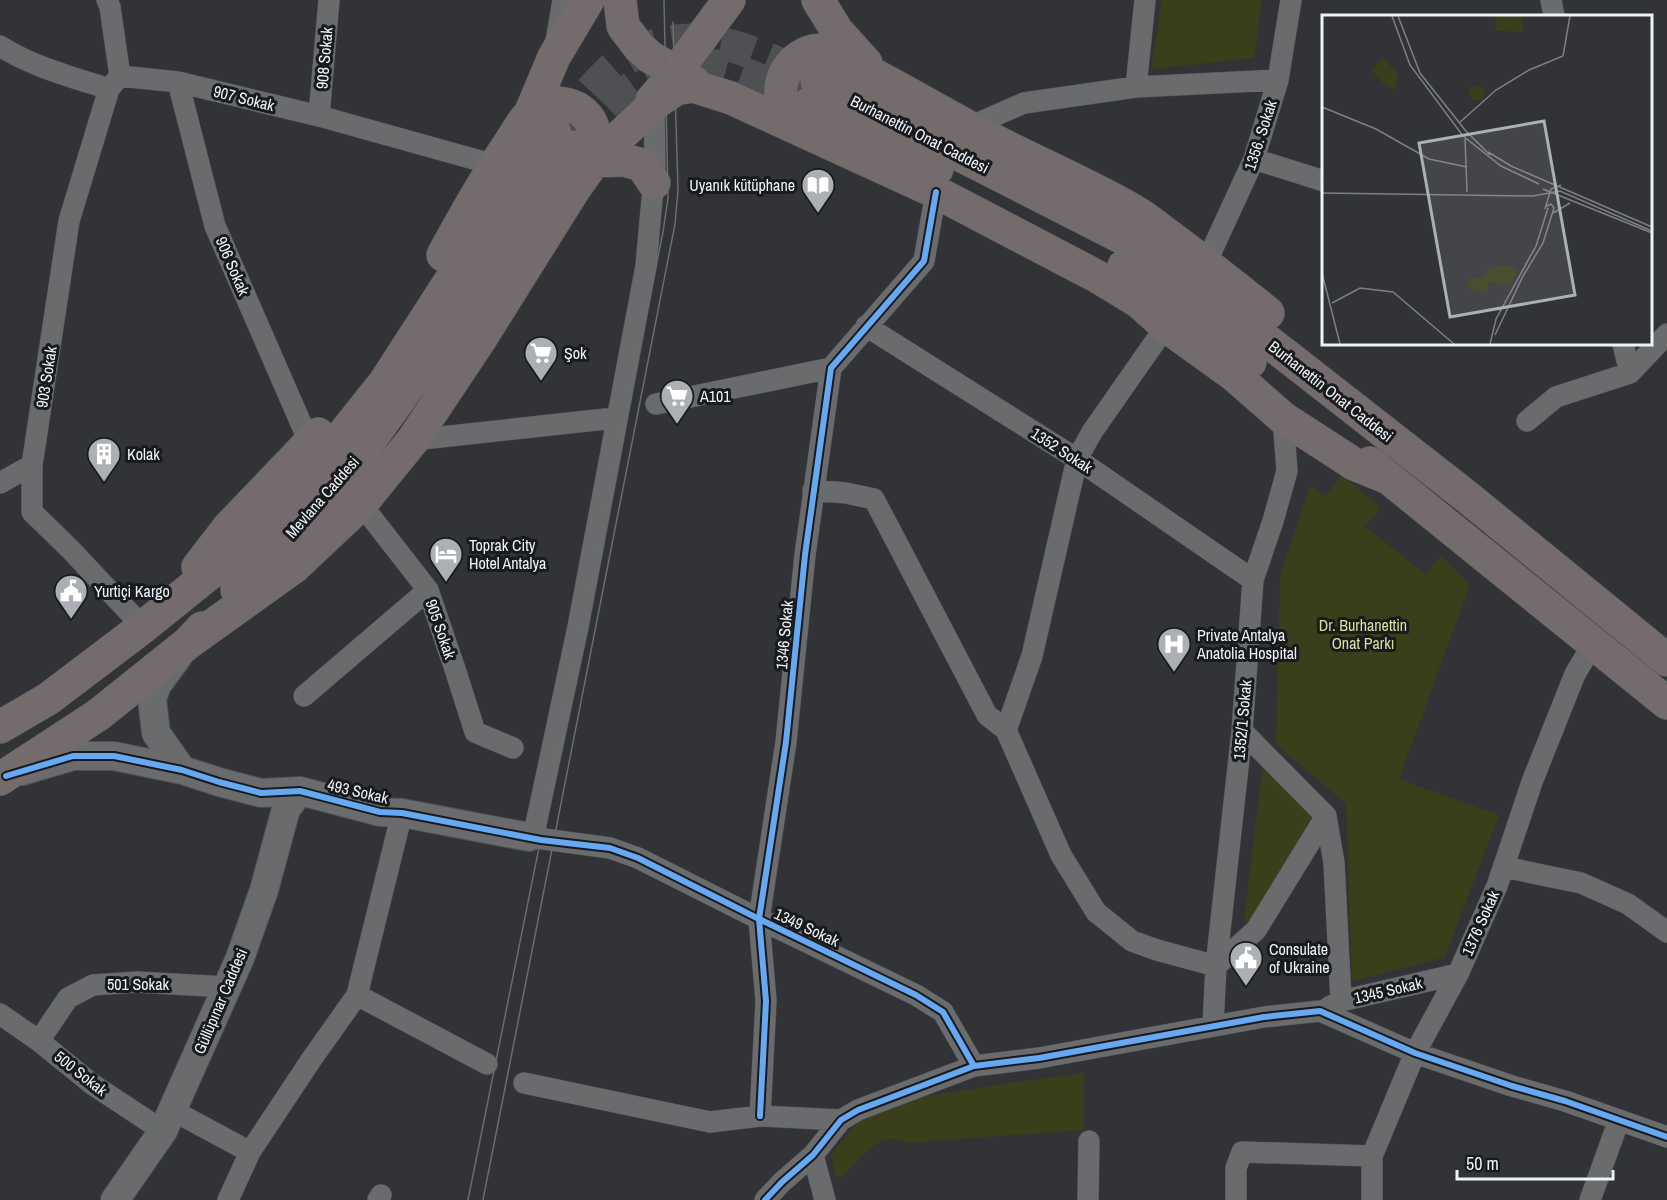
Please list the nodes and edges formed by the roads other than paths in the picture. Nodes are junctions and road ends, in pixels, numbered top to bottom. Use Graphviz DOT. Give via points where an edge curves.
graph roads {
  1 [pos="107,0"];
  2 [pos="329,0"];
  3 [pos="563,0"];
  4 [pos="588,0"];
  5 [pos="620,0"];
  6 [pos="729,0"];
  7 [pos="818,0"];
  8 [pos="1145,0"];
  9 [pos="1291,0"];
  10 [pos="1551,0"];
  11 [pos="1554,15"];
  12 [pos="0,46"];
  13 [pos="554,57"];
  14 [pos="663,64"];
  15 [pos="882,78"];
  16 [pos="1278,80"];
  17 [pos="115,82"];
  18 [pos="178,82"];
  19 [pos="1136,87"];
  20 [pos="714,92"];
  21 [pos="655,100"];
  22 [pos="809,105"];
  23 [pos="319,116"];
  24 [pos="969,127"];
  25 [pos="563,138"];
  26 [pos="1254,159"];
  27 [pos="495,165"];
  28 [pos="1322,181"];
  29 [pos="654,183"];
  30 [pos="936,192"];
  31 [pos="1206,263"];
  32 [pos="866,326"];
  33 [pos="1166,326"];
  34 [pos="1667,334"];
  35 [pos="1623,345"];
  36 [pos="831,368"];
  37 [pos="1630,373"];
  38 [pos="656,404"];
  39 [pos="1283,418"];
  40 [pos="606,419"];
  41 [pos="1527,421"];
  42 [pos="413,440"];
  43 [pos="310,444"];
  44 [pos="1406,450"];
  45 [pos="1077,459"];
  46 [pos="33,465"];
  47 [pos="1386,477"];
  48 [pos="0,483"];
  49 [pos="813,490"];
  50 [pos="361,504"];
  51 [pos="1253,580"];
  52 [pos="428,591"];
  53 [pos="168,607"];
  54 [pos="143,627"];
  55 [pos="188,643"];
  56 [pos="1593,644"];
  57 [pos="1665,651"];
  58 [pos="304,696"];
  59 [pos="1667,703"];
  60 [pos="0,727"];
  61 [pos="1006,730"];
  62 [pos="1242,731"];
  63 [pos="513,748"];
  64 [pos="182,770"];
  65 [pos="3,778"];
  66 [pos="300,791"];
  67 [pos="402,813"];
  68 [pos="1326,816"];
  69 [pos="531,838"];
  70 [pos="1504,867"];
  71 [pos="759,919"];
  72 [pos="1667,932"];
  73 [pos="1216,966"];
  74 [pos="1458,974"];
  75 [pos="227,987"];
  76 [pos="357,994"];
  77 [pos="1341,1001"];
  78 [pos="1320,1011"];
  79 [pos="0,1014"];
  80 [pos="1213,1026"];
  81 [pos="39,1041"];
  82 [pos="1414,1053"];
  83 [pos="487,1064"];
  84 [pos="974,1066"];
  85 [pos="524,1083"];
  86 [pos="760,1116"];
  87 [pos="841,1120"];
  88 [pos="1619,1120"];
  89 [pos="167,1121"];
  90 [pos="1667,1137"];
  91 [pos="1089,1141"];
  92 [pos="250,1152"];
  93 [pos="813,1155"];
  94 [pos="1372,1156"];
  95 [pos="115,1200"];
  96 [pos="228,1200"];
  97 [pos="765,1200"];
  98 [pos="825,1200"];
  99 [pos="1088,1200"];
  100 [pos="1236,1200"];
  101 [pos="1372,1200"];
  102 [pos="1590,1200"];
  1 -- 17 [label="street, 903 Sokak"];
  2 -- 23 [label="street, 908 Sokak"];
  3 -- 13 [label="street"];
  4 -- 13 [label="main road"];
  5 -- 14 [label="main road" via="623,26 639,47"];
  6 -- 14 [label="main road"];
  7 -- 15 [label="main road" via="837,31"];
  8 -- 19 [label="street"];
  9 -- 16 [label="street, 1356. Sokak"];
  10 -- 11 [label="street"];
  12 -- 17 [label="street, 907 Sokak" via="60,73"];
  13 -- 25 [label="main road"];
  14 -- 20 [label="main road"];
  14 -- 21 [label="main road"];
  15 -- 22 [label="main road" via="827,51 806,54 789,66 781,96 783,106"];
  15 -- 24 [label="main road, Burhanettin Onat Caddesi"];
  16 -- 19 [label="street"];
  16 -- 26 [label="street, 1356. Sokak"];
  17 -- 18 [label="street, 907 Sokak"];
  17 -- 46 [label="street, 903 Sokak" via="69,221"];
  18 -- 23 [label="street, 907 Sokak"];
  18 -- 43 [label="street, 906 Sokak" via="215,226"];
  19 -- 24 [label="street" via="1024,103"];
  20 -- 21 [label="main road" via="693,86 676,89"];
  20 -- 22 [label="main road, Burhanettin Onat Caddesi" via="731,98"];
  21 -- 25 [label="main road" via="630,126"];
  21 -- 29 [label="street"];
  22 -- 30 [label="main road, Burhanettin Onat Caddesi"];
  22 -- 44 [label="main road, Burhanettin Onat Caddesi" via="1125,239 1210,296"];
  22 -- 47 [label="main road, Burhanettin Onat Caddesi" via="1122,265 1150,283"];
  23 -- 27 [label="street, 907 Sokak"];
  24 -- 31 [label="main road, Burhanettin Onat Caddesi" via="1128,206"];
  25 -- 27 [label="main road"];
  25 -- 29 [label="main road" via="642,165"];
  25 -- 42 [label="main road" via="573,191"];
  25 -- 53 [label="main road, Mevlana Caddesi" via="522,170 385,382 293,497 240,549"];
  25 -- 55 [label="main road, Mevlana Caddesi" via="551,171 454,323 344,476"];
  26 -- 28 [label="street"];
  26 -- 31 [label="street, 1356. Sokak"];
  27 -- 43 [label="main road" via="412,309 362,382"];
  29 -- 69 [label="street" via="646,266 578,627"];
  30 -- 32 [label="street" via="924,261"];
  30 -- 33 [label="main road, Burhanettin Onat Caddesi" via="1098,277 1138,302"];
  31 -- 44 [label="main road, Burhanettin Onat Caddesi" via="1343,374 1391,419"];
  32 -- 36 [label="street"];
  32 -- 45 [label="street, 1352 Sokak"];
  33 -- 39 [label="main road, Burhanettin Onat Caddesi" via="1234,375"];
  33 -- 45 [label="street"];
  34 -- 37 [label="street"];
  35 -- 37 [label="street"];
  36 -- 38 [label="street"];
  36 -- 49 [label="street, 1346 Sokak"];
  37 -- 41 [label="street" via="1556,397"];
  39 -- 47 [label="main road, Burhanettin Onat Caddesi" via="1354,464"];
  39 -- 51 [label="street, 1352/1 Sokak" via="1287,471"];
  40 -- 42 [label="street"];
  42 -- 50 [label="main road"];
  43 -- 53 [label="main road" via="228,528"];
  44 -- 57 [label="main road"];
  45 -- 51 [label="street, 1352 Sokak"];
  45 -- 61 [label="street" via="1032,656"];
  46 -- 48 [label="street"];
  46 -- 54 [label="street, 903 Sokak" via="32,512"];
  47 -- 56 [label="main road, Burhanettin Onat Caddesi"];
  49 -- 61 [label="street" via="874,500 987,715"];
  49 -- 71 [label="street, 1346 Sokak" via="786,742"];
  50 -- 52 [label="street, 905 Sokak"];
  50 -- 55 [label="main road" via="294,567"];
  51 -- 62 [label="street, 1352/1 Sokak"];
  52 -- 58 [label="street"];
  52 -- 63 [label="street, 905 Sokak" via="475,732"];
  53 -- 54 [label="main road, Mevlana Caddesi"];
  54 -- 60 [label="main road, Mevlana Caddesi" via="48,699"];
  55 -- 64 [label="street" via="157,685 153,699 156,733"];
  55 -- 65 [label="main road, Mevlana Caddesi" via="98,715"];
  56 -- 59 [label="main road, Burhanettin Onat Caddesi"];
  56 -- 70 [label="street, 1376 Sokak" via="1575,674 1532,782"];
  61 -- 73 [label="street" via="1061,855 1096,912 1132,941"];
  62 -- 68 [label="street"];
  62 -- 73 [label="street, 1352/1 Sokak"];
  64 -- 65 [label="street, 493 Sokak" via="114,756 72,756"];
  64 -- 66 [label="street, 493 Sokak" via="261,793"];
  66 -- 67 [label="street, 493 Sokak" via="381,812"];
  66 -- 75 [label="street, Güllüpınar Caddesi" via="286,808 264,890"];
  67 -- 69 [label="street, 493 Sokak"];
  67 -- 76 [label="street"];
  68 -- 73 [label="street" via="1256,930"];
  68 -- 77 [label="street" via="1334,863"];
  69 -- 71 [label="street, 1349 Sokak" via="610,848 638,858"];
  70 -- 72 [label="street" via="1581,884 1628,904"];
  70 -- 74 [label="street, 1376 Sokak"];
  71 -- 84 [label="street, 1349 Sokak" via="907,990 943,1012"];
  71 -- 86 [label="street, 1346 Sokak" via="766,1001"];
  73 -- 80 [label="street, 1352/1 Sokak"];
  74 -- 77 [label="street, 1345 Sokak"];
  74 -- 82 [label="street, 1376 Sokak"];
  75 -- 81 [label="street, 501 Sokak" via="137,982 93,985 68,998"];
  75 -- 89 [label="street, Güllüpınar Caddesi"];
  76 -- 83 [label="street"];
  76 -- 92 [label="street"];
  77 -- 78 [label="street, 1345 Sokak"];
  78 -- 80 [label="street"];
  78 -- 82 [label="street"];
  79 -- 81 [label="street, 500 Sokak"];
  80 -- 84 [label="street"];
  81 -- 89 [label="street, 500 Sokak" via="92,1084"];
  82 -- 88 [label="street"];
  82 -- 94 [label="street, 1376 Sokak"];
  84 -- 87 [label="street"];
  85 -- 86 [label="street" via="710,1122"];
  86 -- 87 [label="street"];
  87 -- 93 [label="street"];
  88 -- 90 [label="street"];
  88 -- 102 [label="street"];
  89 -- 92 [label="street, 500 Sokak"];
  89 -- 95 [label="street, Güllüpınar Caddesi"];
  91 -- 99 [label="street"];
  92 -- 96 [label="street"];
  93 -- 97 [label="street"];
  93 -- 98 [label="street"];
  94 -- 100 [label="street" via="1242,1152 1236,1168"];
  94 -- 101 [label="street, 1376 Sokak"];
}
